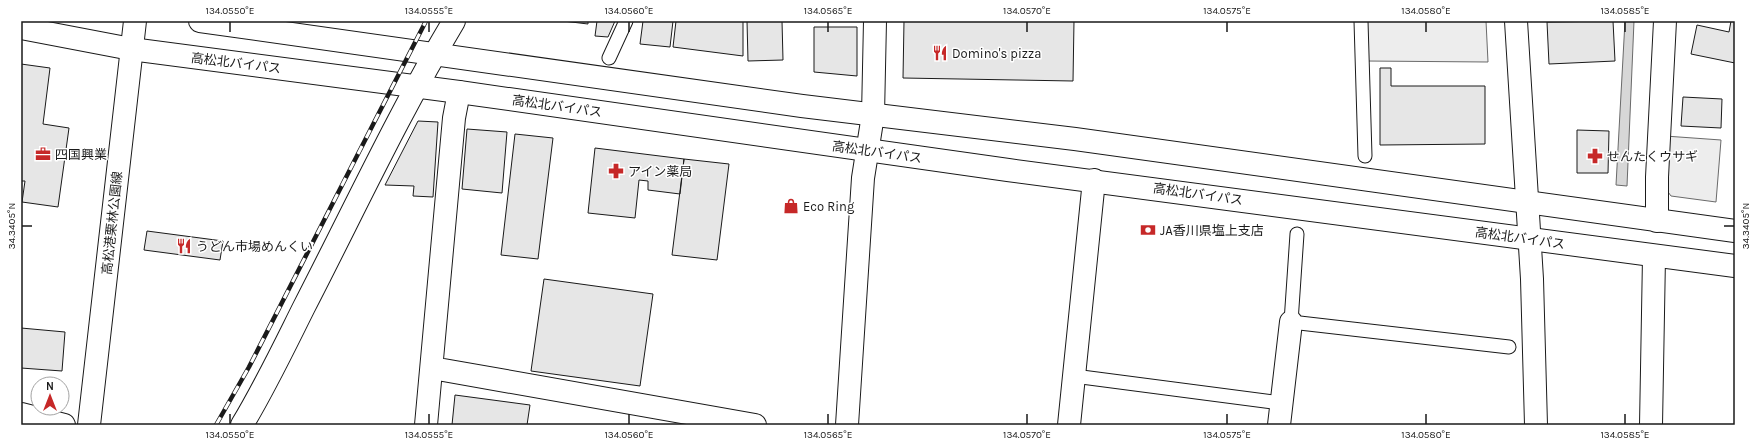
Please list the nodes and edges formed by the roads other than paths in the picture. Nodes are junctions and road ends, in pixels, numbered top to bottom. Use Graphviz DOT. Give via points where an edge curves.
graph roads {
  1 [pos="135,21"];
  2 [pos="200,21"];
  3 [pos="454,21"];
  4 [pos="626,21"];
  5 [pos="875,21"];
  6 [pos="1362,21"];
  7 [pos="1516,21"];
  8 [pos="1665,21"];
  9 [pos="21,28"];
  10 [pos="303,28"];
  11 [pos="131,49"];
  12 [pos="435,54"];
  13 [pos="609,58"];
  14 [pos="418,87"];
  15 [pos="459,92"];
  16 [pos="873,115"];
  17 [pos="868,151"];
  18 [pos="1365,156"];
  19 [pos="1094,180"];
  20 [pos="1526,200"];
  21 [pos="1657,220"];
  22 [pos="1735,231"];
  23 [pos="1297,234"];
  24 [pos="1529,240"];
  25 [pos="1654,257"];
  26 [pos="1735,266"];
  27 [pos="1291,322"];
  28 [pos="1509,347"];
  29 [pos="432,368"];
  30 [pos="1074,376"];
  31 [pos="1281,403"];
  32 [pos="21,414"];
  33 [pos="64,425"];
  34 [pos="89,425"];
  35 [pos="242,425"];
  36 [pos="426,425"];
  37 [pos="755,425"];
  38 [pos="847,425"];
  39 [pos="1069,425"];
  40 [pos="1279,425"];
  41 [pos="1536,425"];
  42 [pos="1651,425"];
  1 -- 11 [label="main road, 高松港栗林公園線"];
  2 -- 10 [label="main road"];
  3 -- 12 [label="main road"];
  4 -- 13 [label="lane"];
  5 -- 16 [label="main road"];
  6 -- 18 [label="lane"];
  7 -- 20 [label="main road"];
  8 -- 21 [label="main road"];
  9 -- 11 [label="main road, 高松北バイパス"];
  10 -- 12 [label="main road"];
  11 -- 14 [label="main road, 高松北バイパス"];
  11 -- 34 [label="main road, 高松港栗林公園線"];
  12 -- 14 [label="main road"];
  12 -- 16 [label="main road"];
  14 -- 15 [label="main road, 高松北バイパス"];
  14 -- 35 [label="main road"];
  15 -- 17 [label="main road, 高松北バイパス"];
  15 -- 29 [label="main road" via="454,118"];
  16 -- 17 [label="main road"];
  16 -- 20 [label="main road" via="1075,139 1299,172"];
  17 -- 19 [label="main road, 高松北バイパス"];
  17 -- 38 [label="main road" via="863,178"];
  19 -- 24 [label="main road, 高松北バイパス"];
  19 -- 30 [label="main road"];
  20 -- 21 [label="main road"];
  20 -- 24 [label="main road"];
  21 -- 22 [label="main road"];
  23 -- 27 [label="lane"];
  24 -- 25 [label="main road, 高松北バイパス"];
  24 -- 41 [label="main road"];
  25 -- 26 [label="main road, 高松北バイパス"];
  25 -- 42 [label="main road"];
  27 -- 28 [label="lane"];
  27 -- 31 [label="main road"];
  29 -- 36 [label="main road"];
  29 -- 37 [label="main road"];
  30 -- 31 [label="lane"];
  30 -- 39 [label="main road"];
  31 -- 40 [label="main road"];
  32 -- 33 [label="main road"];
}
